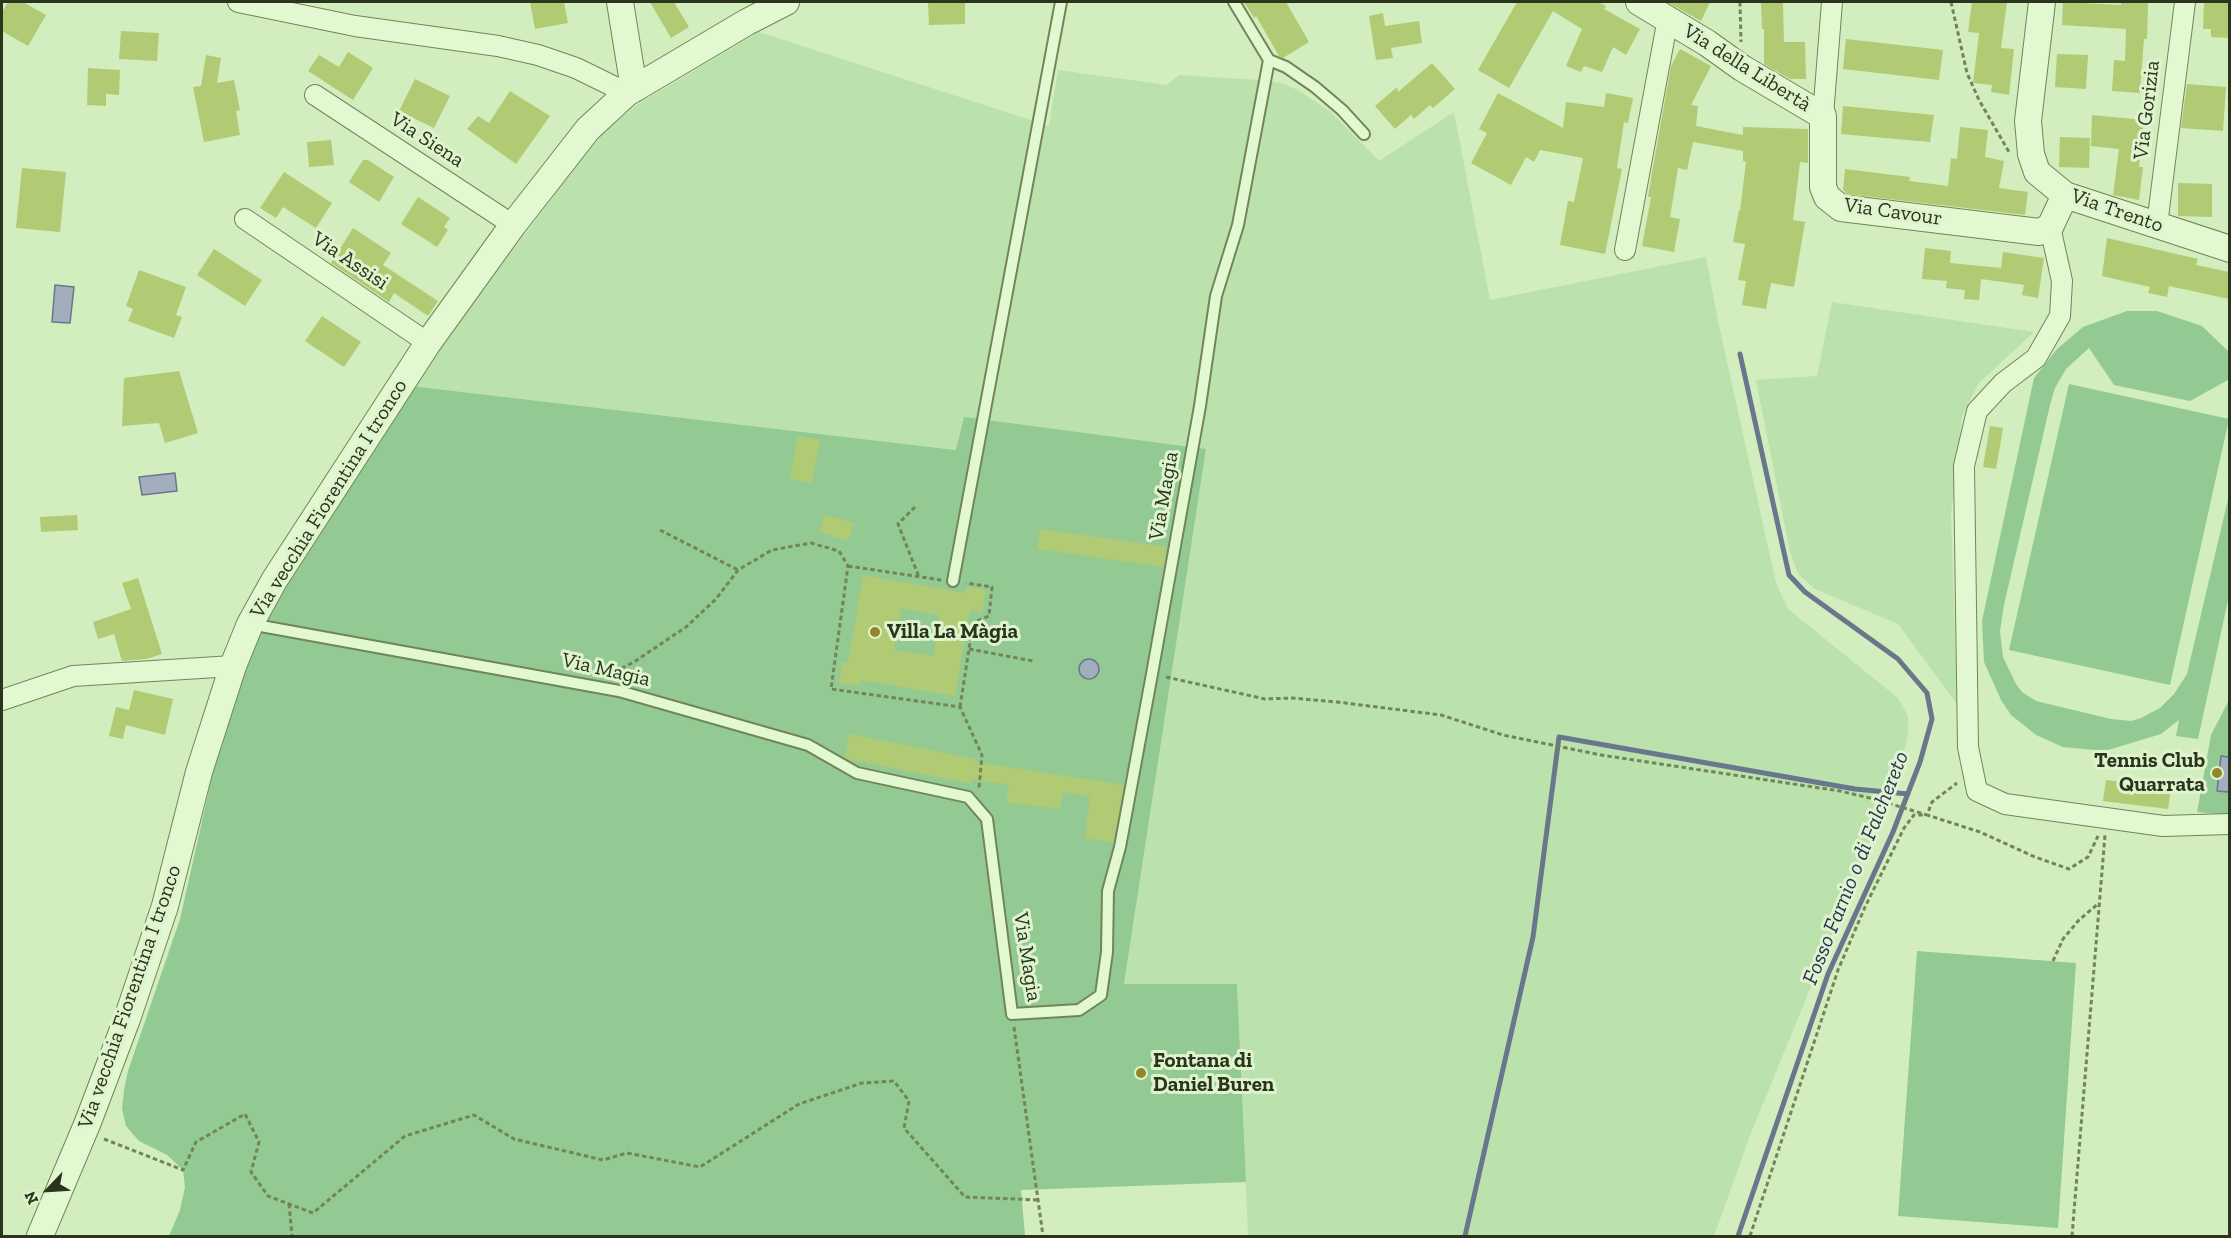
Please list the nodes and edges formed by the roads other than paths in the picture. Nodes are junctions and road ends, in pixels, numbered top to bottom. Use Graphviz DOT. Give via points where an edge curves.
graph roads {
  1 [pos="238,2"];
  2 [pos="620,2"];
  3 [pos="786,2"];
  4 [pos="1061,2"];
  5 [pos="1234,2"];
  6 [pos="1639,2"];
  7 [pos="1832,2"];
  8 [pos="2042,2"];
  9 [pos="2185,2"];
  10 [pos="323,10"];
  11 [pos="1668,18"];
  12 [pos="1269,60"];
  13 [pos="630,91"];
  14 [pos="315,95"];
  15 [pos="1823,116"];
  16 [pos="1364,134"];
  17 [pos="2065,195"];
  18 [pos="245,219"];
  19 [pos="513,225"];
  20 [pos="2157,225"];
  21 [pos="2050,227"];
  22 [pos="2229,249"];
  23 [pos="1625,250"];
  24 [pos="428,343"];
  25 [pos="953,581"];
  26 [pos="250,624"];
  27 [pos="233,666"];
  28 [pos="2,700"];
  29 [pos="2229,824"];
  30 [pos="40,1236"];
  1 -- 10 [label="street"];
  2 -- 13 [label="street"];
  3 -- 13 [label="street, Via vecchia Fiorentina I tronco"];
  4 -- 25 [label="lane"];
  5 -- 12 [label="lane"];
  6 -- 11 [label="street, Via della Libertà"];
  7 -- 15 [label="street, Via Cavour"];
  8 -- 17 [label="street, Via Trento" via="2028,121 2031,154 2037,172"];
  9 -- 20 [label="street, Via Gorizia"];
  10 -- 13 [label="street" via="355,26 538,55"];
  11 -- 15 [label="street, Via della Libertà"];
  11 -- 23 [label="street"];
  12 -- 16 [label="lane" via="1315,87"];
  12 -- 26 [label="lane, Via Magia" via="1238,225 1216,296 1152,674 1120,847 1108,891 1107,952 1101,995 1079,1010 1012,1014 987,819 968,797 857,773 808,745 591,684"];
  13 -- 19 [label="street, Via vecchia Fiorentina I tronco" via="588,129"];
  14 -- 19 [label="street, Via Siena"];
  15 -- 21 [label="street, Via Cavour" via="1823,187 1841,208 2039,232"];
  17 -- 20 [label="street, Via Trento"];
  17 -- 21 [label="street"];
  18 -- 24 [label="street, Via Assisi"];
  19 -- 24 [label="street, Via vecchia Fiorentina I tronco"];
  20 -- 22 [label="street, Via Trento"];
  21 -- 29 [label="street" via="2062,281 2060,316 2036,358 2003,383 1977,411 1964,466 1968,747 1977,791 2004,804 2163,826"];
  24 -- 26 [label="street, Via vecchia Fiorentina I tronco"];
  26 -- 27 [label="street, Via vecchia Fiorentina I tronco"];
  27 -- 28 [label="street" via="73,676"];
  27 -- 30 [label="street, Via vecchia Fiorentina I tronco" via="199,772 158,929 100,1091"];
}
